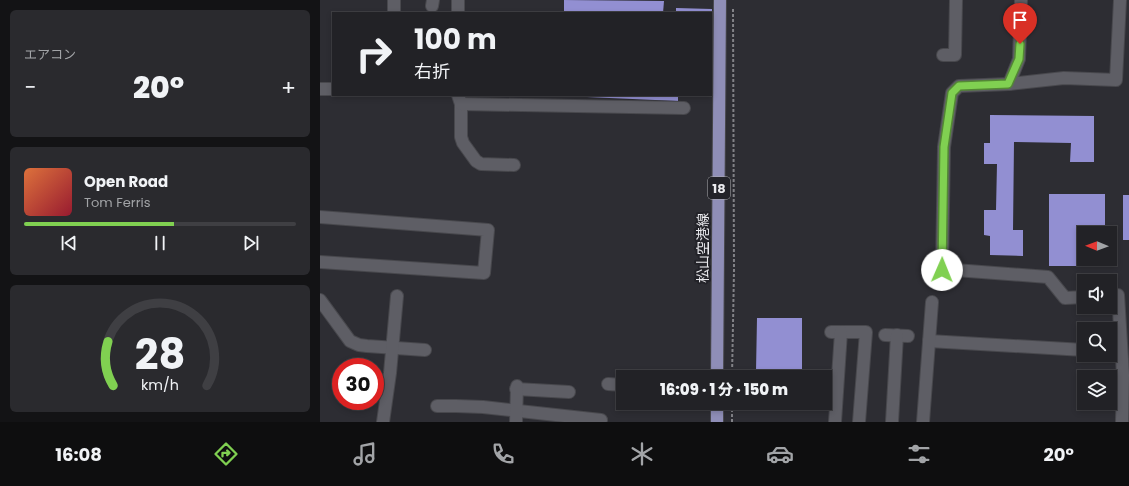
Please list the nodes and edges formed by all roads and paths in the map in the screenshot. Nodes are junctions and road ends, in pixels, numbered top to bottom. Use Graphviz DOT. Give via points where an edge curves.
graph roads {
  1 [pos="458,0"];
  2 [pos="720,0"];
  3 [pos="956,0"];
  4 [pos="1021,0"];
  5 [pos="1120,0"];
  6 [pos="733,8"];
  7 [pos="458,12"];
  8 [pos="1124,33"];
  9 [pos="943,55"];
  10 [pos="1008,84"];
  11 [pos="320,89"];
  12 [pos="332,90"];
  13 [pos="459,100"];
  14 [pos="684,108"];
  15 [pos="514,165"];
  16 [pos="320,217"];
  17 [pos="320,262"];
  18 [pos="1117,295"];
  19 [pos="397,296"];
  20 [pos="1077,297"];
  21 [pos="320,300"];
  22 [pos="932,302"];
  23 [pos="1117,323"];
  24 [pos="885,335"];
  25 [pos="929,341"];
  26 [pos="391,348"];
  27 [pos="425,350"];
  28 [pos="1077,350"];
  29 [pos="1117,354"];
  30 [pos="717,370"];
  31 [pos="732,370"];
  32 [pos="608,384"];
  33 [pos="616,385"];
  34 [pos="569,392"];
  35 [pos="437,406"];
  36 [pos="717,410"];
  37 [pos="732,410"];
  38 [pos="516,416"];
  39 [pos="601,420"];
  40 [pos="383,422"];
  41 [pos="717,422"];
  42 [pos="732,422"];
  43 [pos="835,422"];
  44 [pos="859,422"];
  45 [pos="892,422"];
  46 [pos="923,422"];
  47 [pos="1122,422"];
  1 -- 7 [label="street"];
  2 -- 30 [label="main road, 松山空港線 / 18"];
  3 -- 9 [label="street" via="955,55"];
  4 -- 10 [label="street" via="1019,59"];
  5 -- 8 [label="street"];
  6 -- 31 [label="path"];
  8 -- 10 [label="street" via="1116,80 1064,78"];
  10 -- 20 [label="street" via="959,86 952,93 944,147 942,270 1048,277 1065,298"];
  11 -- 12 [label="street"];
  13 -- 14 [label="street"];
  13 -- 15 [label="street" via="461,137 476,161 481,164"];
  16 -- 17 [label="street" via="488,230 484,272"];
  18 -- 23 [label="street"];
  19 -- 26 [label="street"];
  21 -- 26 [label="street" via="350,341 359,345"];
  22 -- 25 [label="street"];
  24 -- 45 [label="street" via="903,336"];
  25 -- 28 [label="street"];
  25 -- 46 [label="street"];
  26 -- 27 [label="street"];
  26 -- 40 [label="street"];
  29 -- 47 [label="street" via="1123,375"];
  32 -- 33 [label="street"];
  34 -- 38 [label="street" via="516,387"];
  35 -- 38 [label="street" via="463,406"];
  36 -- 41 [label="main road"];
  37 -- 42 [label="path"];
  38 -- 39 [label="street"];
  43 -- 44 [label="street" via="836,332 866,332"];
}
